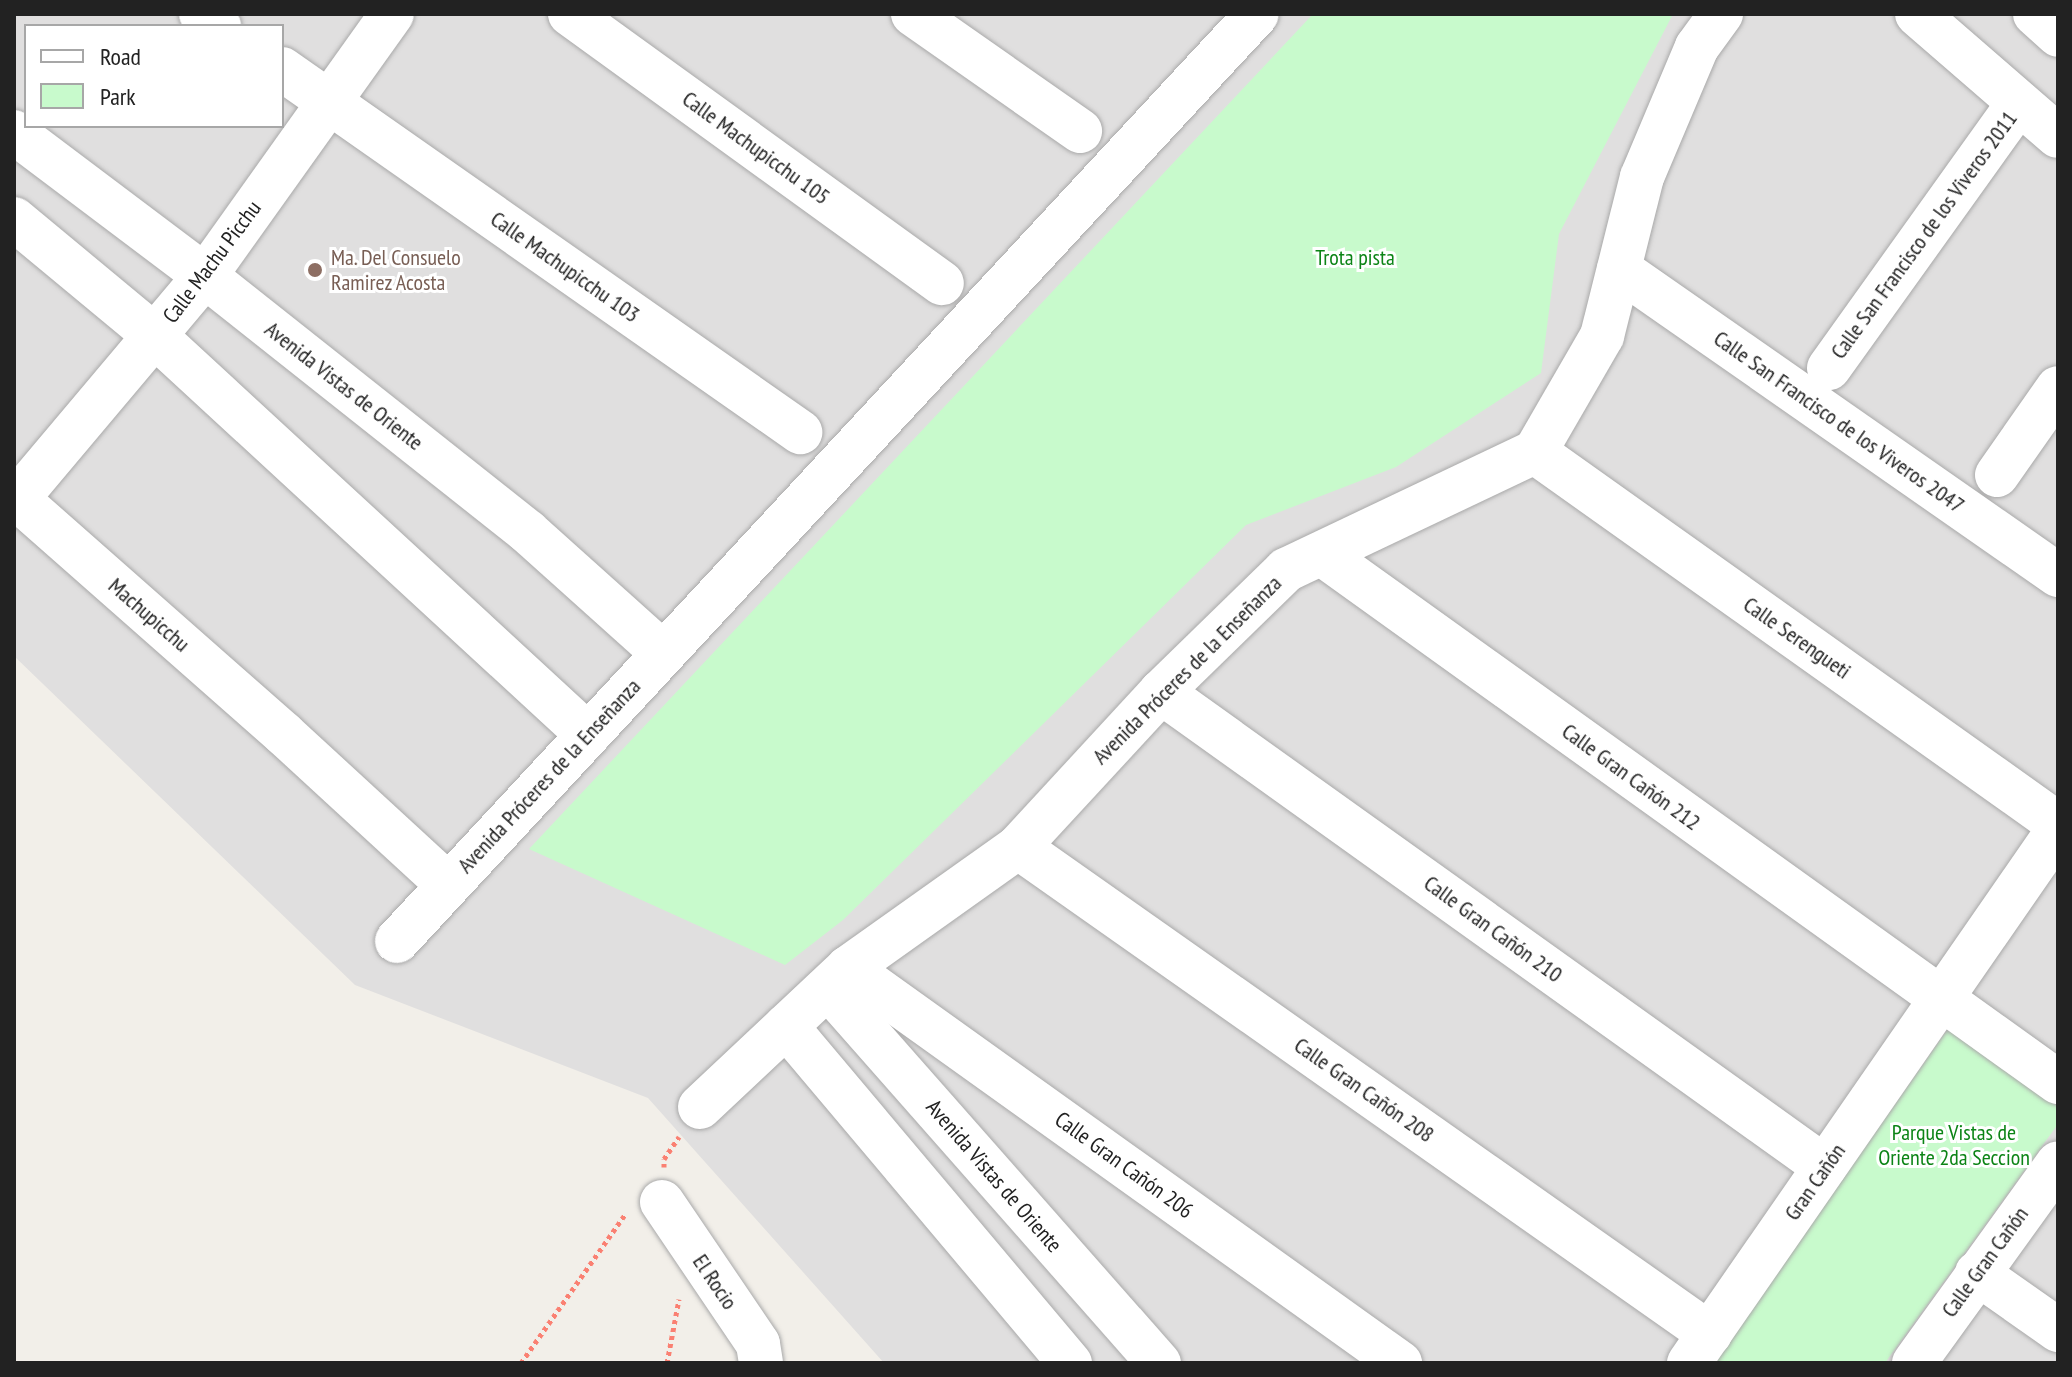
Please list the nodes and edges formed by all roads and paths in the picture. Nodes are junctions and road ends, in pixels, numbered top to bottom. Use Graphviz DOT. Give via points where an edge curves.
graph roads {
  1 [pos="392,14"];
  2 [pos="570,14"];
  3 [pos="913,14"];
  4 [pos="1257,14"];
  5 [pos="1721,14"];
  6 [pos="1917,14"];
  7 [pos="2035,14"];
  8 [pos="2058,35"];
  9 [pos="284,70"];
  10 [pos="329,102"];
  11 [pos="2019,103"];
  12 [pos="1080,131"];
  13 [pos="14,132"];
  14 [pos="2058,136"];
  15 [pos="14,219"];
  16 [pos="1619,269"];
  17 [pos="205,276"];
  18 [pos="942,283"];
  19 [pos="155,336"];
  20 [pos="1829,368"];
  21 [pos="2058,388"];
  22 [pos="800,432"];
  23 [pos="1535,452"];
  24 [pos="1997,475"];
  25 [pos="16,498"];
  26 [pos="1322,554"];
  27 [pos="2058,575"];
  28 [pos="663,653"];
  29 [pos="1161,692"];
  30 [pos="588,735"];
  31 [pos="2058,824"];
  32 [pos="2058,830"];
  33 [pos="1018,847"];
  34 [pos="448,885"];
  35 [pos="397,941"];
  36 [pos="838,978"];
  37 [pos="1940,1000"];
  38 [pos="786,1026"];
  39 [pos="2058,1082"];
  40 [pos="700,1107"];
  41 [pos="664,1159"];
  42 [pos="2058,1163"];
  43 [pos="1825,1167"];
  44 [pos="649,1194"];
  45 [pos="1977,1273"];
  46 [pos="2058,1330"];
  47 [pos="1700,1348"];
  48 [pos="521,1363"];
  49 [pos="761,1363"];
  50 [pos="1070,1363"];
  51 [pos="1159,1363"];
  52 [pos="1400,1363"];
  53 [pos="1914,1363"];
  1 -- 10 [label="street, Calle Machu Picchu"];
  2 -- 18 [label="street, Calle Machupicchu 105"];
  3 -- 12 [label="street"];
  4 -- 28 [label="street, Avenida Próceres de la Enseñanza"];
  5 -- 16 [label="street" via="1697,47 1648,163"];
  6 -- 11 [label="street"];
  7 -- 8 [label="street"];
  9 -- 10 [label="street, Calle Machupicchu 103"];
  10 -- 17 [label="street, Calle Machu Picchu"];
  10 -- 22 [label="street, Calle Machupicchu 103"];
  11 -- 14 [label="street"];
  11 -- 20 [label="street, Calle San Francisco de los Viveros 2011"];
  13 -- 17 [label="street, Avenida Vistas de Oriente"];
  15 -- 19 [label="street"];
  16 -- 23 [label="street" via="1602,336"];
  16 -- 27 [label="street, Calle San Francisco de los Viveros 2047"];
  17 -- 19 [label="street, Calle Machu Picchu"];
  17 -- 28 [label="street, Avenida Vistas de Oriente" via="528,532"];
  19 -- 25 [label="street, Calle Machu Picchu"];
  19 -- 30 [label="street"];
  21 -- 24 [label="street"];
  23 -- 26 [label="street, Avenida Próceres de la Enseñanza"];
  23 -- 31 [label="street, Calle Serengueti"];
  25 -- 34 [label="street, Machupicchu"];
  26 -- 29 [label="street, Avenida Próceres de la Enseñanza" via="1286,570"];
  26 -- 37 [label="street, Calle Gran Cañón 212"];
  28 -- 30 [label="street, Avenida Próceres de la Enseñanza"];
  29 -- 33 [label="street, Avenida Próceres de la Enseñanza"];
  29 -- 43 [label="street, Calle Gran Cañón 210"];
  30 -- 34 [label="street, Avenida Próceres de la Enseñanza"];
  32 -- 37 [label="street"];
  33 -- 36 [label="street, Avenida Próceres de la Enseñanza"];
  33 -- 47 [label="street, Calle Gran Cañón 208"];
  34 -- 35 [label="street, Avenida Próceres de la Enseñanza"];
  36 -- 38 [label="street, Avenida Próceres de la Enseñanza"];
  36 -- 51 [label="street, Avenida Vistas de Oriente"];
  36 -- 52 [label="street, Calle Gran Cañón 206"];
  37 -- 39 [label="street, Calle Gran Cañón 212"];
  37 -- 43 [label="street, Gran Cañón"];
  38 -- 40 [label="street, Avenida Próceres de la Enseñanza"];
  38 -- 50 [label="street"];
  41 -- 44 [label="path"];
  42 -- 45 [label="street, Calle Gran Cañón"];
  43 -- 47 [label="street, Gran Cañón"];
  44 -- 48 [label="path"];
  44 -- 49 [label="street, El Rocio" via="758,1344"];
  45 -- 46 [label="street"];
  45 -- 53 [label="street, Calle Gran Cañón"];
}
